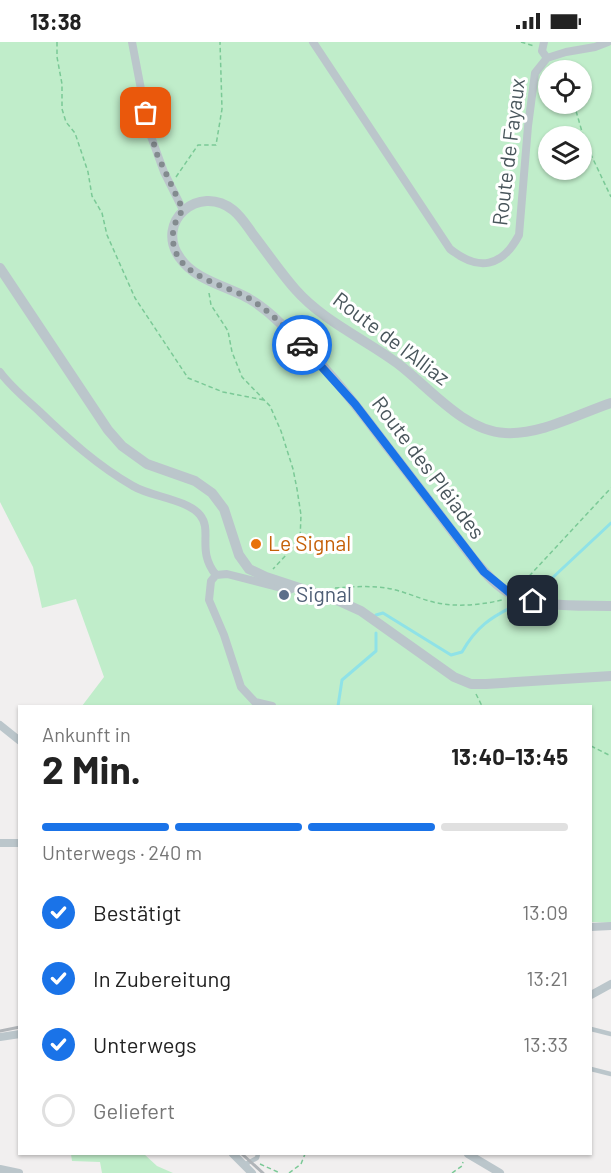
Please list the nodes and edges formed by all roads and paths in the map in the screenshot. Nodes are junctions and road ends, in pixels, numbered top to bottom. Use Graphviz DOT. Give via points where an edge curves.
graph roads {
  1 [pos="57,42"];
  2 [pos="132,42"];
  3 [pos="220,42"];
  4 [pos="314,42"];
  5 [pos="521,42"];
  6 [pos="608,42"];
  7 [pos="545,51"];
  8 [pos="577,114"];
  9 [pos="169,181"];
  10 [pos="611,197"];
  11 [pos="183,210"];
  12 [pos="0,268"];
  13 [pos="209,281"];
  14 [pos="0,372"];
  15 [pos="264,400"];
  16 [pos="611,402"];
  17 [pos="611,488"];
  18 [pos="216,575"];
  19 [pos="266,577"];
  20 [pos="296,587"];
  21 [pos="329,588"];
  22 [pos="512,595"];
  23 [pos="611,606"];
  24 [pos="611,676"];
  25 [pos="471,684"];
  26 [pos="268,705"];
  27 [pos="482,705"];
  28 [pos="0,725"];
  29 [pos="18,739"];
  30 [pos="592,746"];
  31 [pos="611,756"];
  32 [pos="0,843"];
  33 [pos="18,843"];
  34 [pos="611,926"];
  35 [pos="592,927"];
  36 [pos="611,984"];
  37 [pos="592,994"];
  38 [pos="592,1029"];
  39 [pos="18,1034"];
  40 [pos="611,1034"];
  41 [pos="0,1037"];
  42 [pos="592,1069"];
  43 [pos="611,1074"];
  44 [pos="234,1155"];
  45 [pos="257,1155"];
  46 [pos="306,1155"];
  47 [pos="466,1157"];
  48 [pos="254,1160"];
  49 [pos="244,1166"];
  50 [pos="0,1169"];
  51 [pos="19,1173"];
  52 [pos="252,1173"];
  53 [pos="280,1173"];
  54 [pos="289,1173"];
  55 [pos="452,1173"];
  56 [pos="500,1173"];
  1 -- 15 [label="path" via="62,109 75,133 92,196 135,298 188,378 223,392"];
  2 -- 9 [label="street" via="149,131"];
  3 -- 9 [label="path" via="222,109 216,145 198,145 177,176"];
  4 -- 7 [label="street, Route de Fayaux" via="450,249 477,264 500,258 511,250 519,235 532,85"];
  5 -- 7 [label="path, Route de Fayaux"];
  6 -- 7 [label="street, Route de Fayaux" via="566,52"];
  8 -- 10 [label="path" via="585,142"];
  9 -- 11 [label="street"];
  11 -- 13 [label="street, Route des Pléiades" via="173,231 176,252 188,267"];
  11 -- 16 [label="street, Route de l'Alliaz" via="207,201 231,209 306,300 482,427 505,433 529,431"];
  12 -- 19 [label="street" via="108,430 147,464 195,481 212,492 224,509 243,563"];
  13 -- 15 [label="path" via="211,305 228,331 242,377"];
  13 -- 22 [label="street, Route des Pléiades" via="249,299 298,341 355,404 484,572"];
  14 -- 18 [label="street" via="105,469 135,488 200,514 206,526 205,555"];
  15 -- 19 [label="path" via="270,406 293,468 301,515 300,540"];
  17 -- 22 [label="path"];
  18 -- 20 [label="street" via="289,590"];
  18 -- 26 [label="street" via="211,581 209,600 241,687 255,702"];
  19 -- 20 [label="street"];
  20 -- 25 [label="street" via="361,611 442,670"];
  21 -- 22 [label="path" via="378,587 444,604 476,606"];
  22 -- 23 [label="street, Route des Pléiades" via="542,602"];
  24 -- 25 [label="street"];
  25 -- 27 [label="path"];
  28 -- 29 [label="street"];
  30 -- 31 [label="path"];
  32 -- 33 [label="street"];
  34 -- 35 [label="street"];
  36 -- 37 [label="street"];
  38 -- 40 [label="lane"];
  39 -- 41 [label="street"];
  42 -- 43 [label="lane"];
  44 -- 49 [label="street"];
  45 -- 48 [label="lane"];
  46 -- 54 [label="path"];
  47 -- 55 [label="path"];
  47 -- 56 [label="street"];
  48 -- 49 [label="lane"];
  48 -- 53 [label="path"];
  49 -- 52 [label="street"];
  50 -- 51 [label="street"];
}
